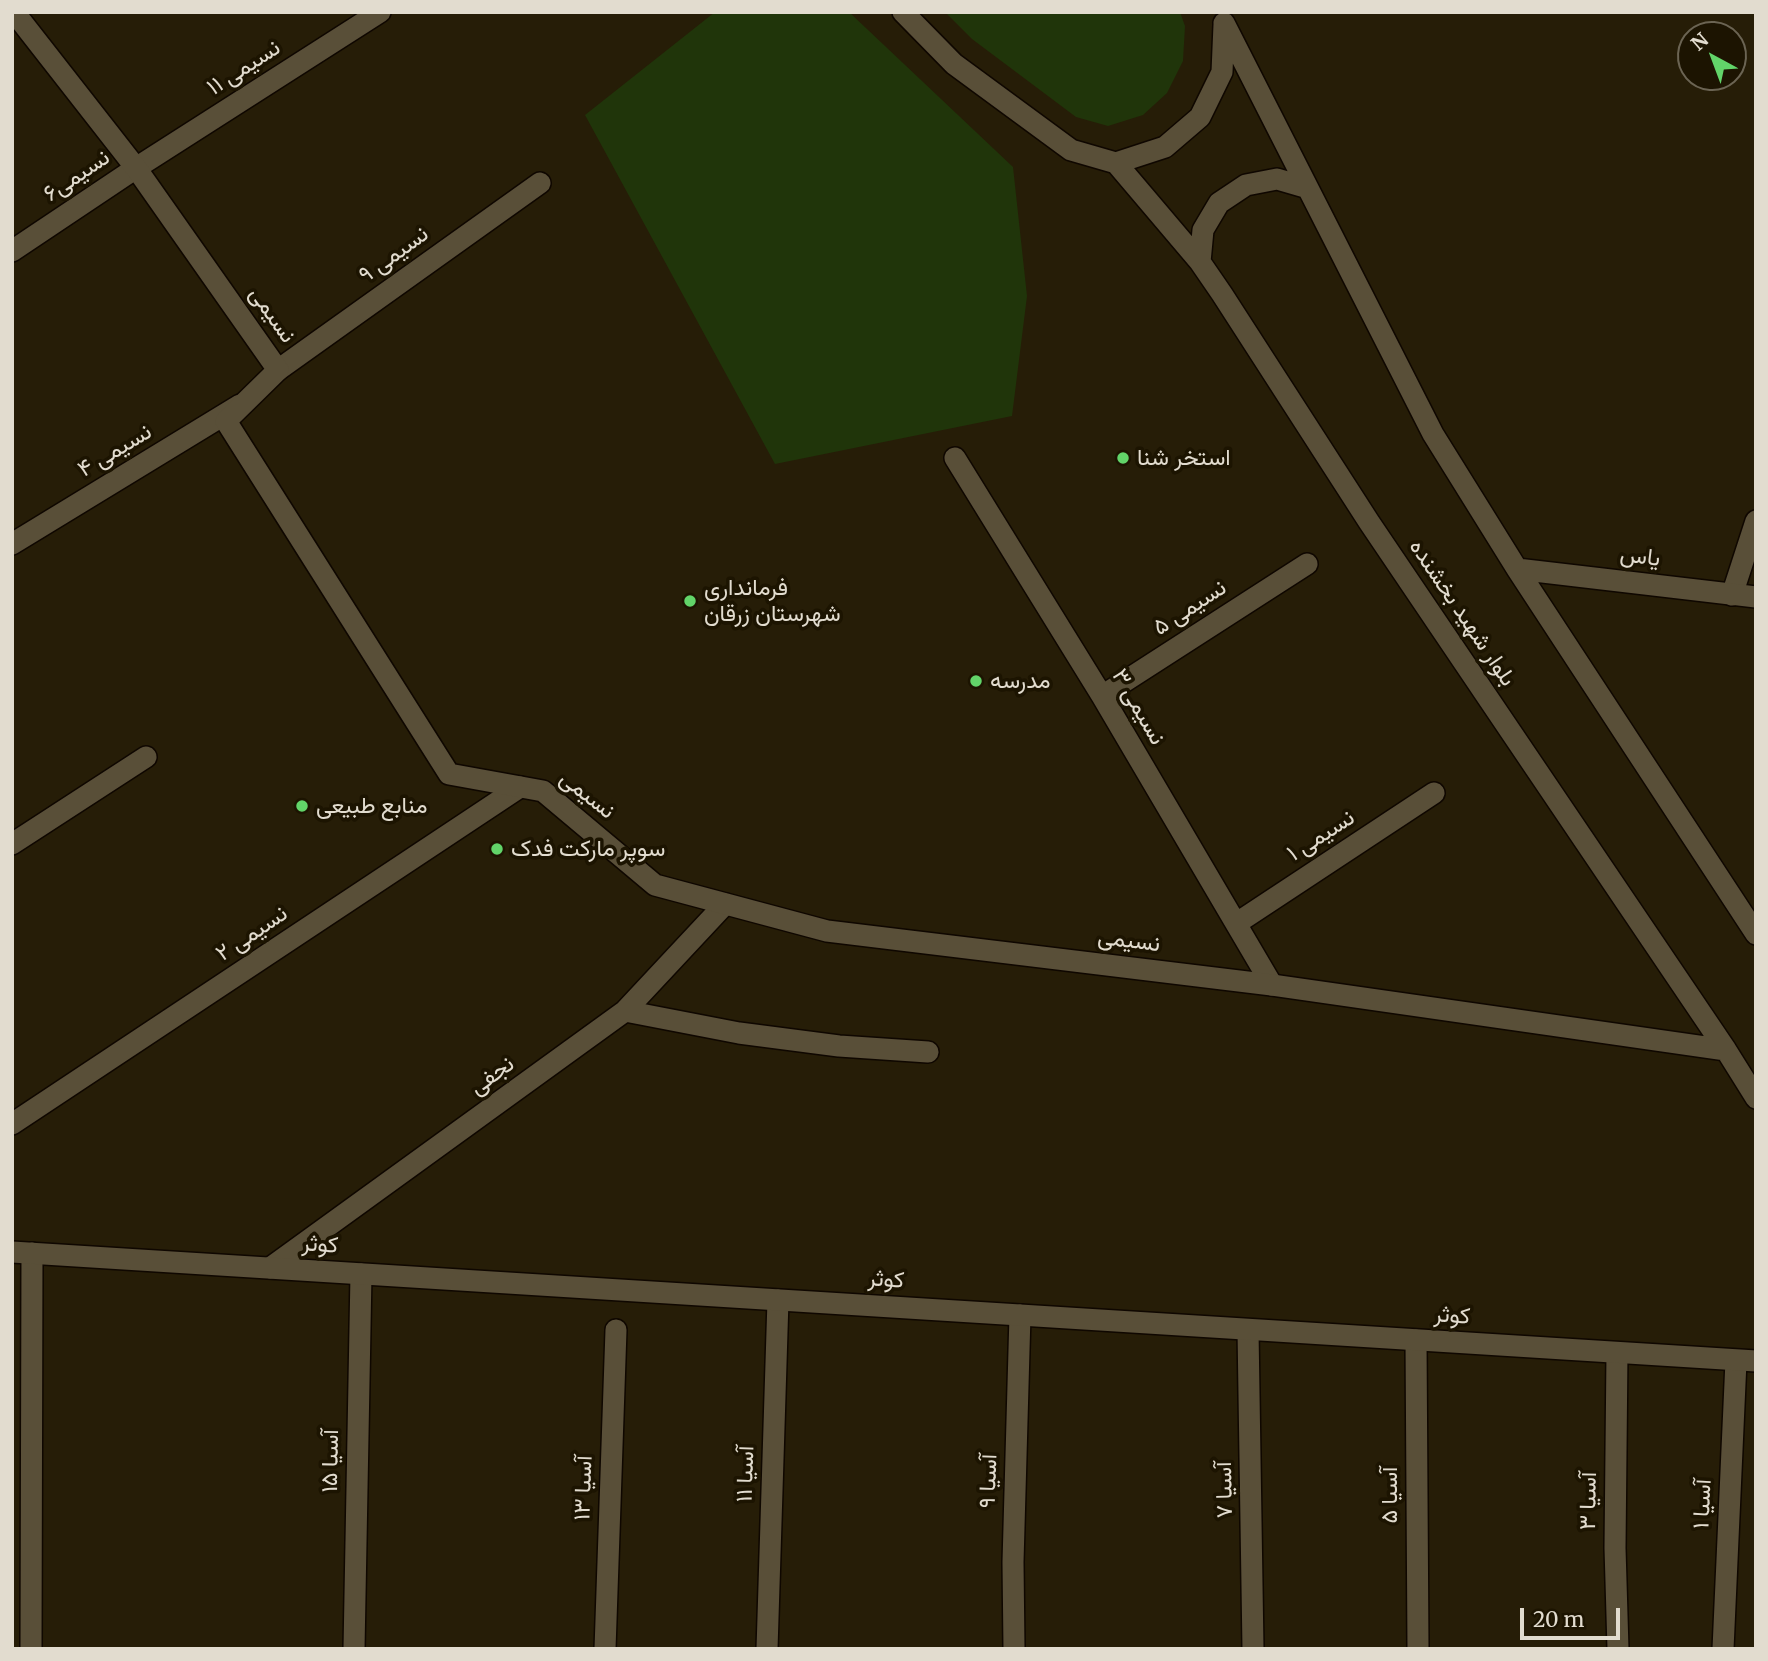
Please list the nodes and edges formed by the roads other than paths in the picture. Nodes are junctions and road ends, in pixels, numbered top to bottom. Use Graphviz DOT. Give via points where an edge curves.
graph roads {
  1 [pos="14,12"];
  2 [pos="380,12"];
  3 [pos="903,12"];
  4 [pos="1222,18"];
  5 [pos="1116,163"];
  6 [pos="136,169"];
  7 [pos="540,183"];
  8 [pos="1308,188"];
  9 [pos="12,251"];
  10 [pos="1200,262"];
  11 [pos="278,370"];
  12 [pos="245,402"];
  13 [pos="955,458"];
  14 [pos="1756,521"];
  15 [pos="12,544"];
  16 [pos="1307,564"];
  17 [pos="1517,569"];
  18 [pos="1732,595"];
  19 [pos="1756,597"];
  20 [pos="1102,696"];
  21 [pos="146,757"];
  22 [pos="520,787"];
  23 [pos="1434,793"];
  24 [pos="12,844"];
  25 [pos="725,904"];
  26 [pos="1237,923"];
  27 [pos="1756,934"];
  28 [pos="1272,985"];
  29 [pos="625,1011"];
  30 [pos="1726,1050"];
  31 [pos="928,1052"];
  32 [pos="1756,1098"];
  33 [pos="12,1124"];
  34 [pos="22,1253"];
  35 [pos="270,1268"];
  36 [pos="360,1274"];
  37 [pos="778,1300"];
  38 [pos="1020,1315"];
  39 [pos="616,1330"];
  40 [pos="1248,1330"];
  41 [pos="1416,1340"];
  42 [pos="1617,1353"];
  43 [pos="1746,1361"];
  44 [pos="31,1649"];
  45 [pos="354,1649"];
  46 [pos="605,1649"];
  47 [pos="767,1649"];
  48 [pos="1014,1649"];
  49 [pos="1253,1649"];
  50 [pos="1418,1649"];
  51 [pos="1618,1649"];
  52 [pos="1723,1649"];
  1 -- 6 [label="street, نسیمی"];
  2 -- 6 [label="street, نسیمی ۱۱"];
  3 -- 5 [label="street" via="954,64 1071,150"];
  4 -- 5 [label="street" via="1222,72 1199,117 1165,147"];
  4 -- 8 [label="street"];
  5 -- 10 [label="street, بلوار شهید بخشنده"];
  6 -- 9 [label="street, نسیمی۶"];
  6 -- 11 [label="street, نسیمی"];
  7 -- 11 [label="street, نسیمی ۹"];
  8 -- 10 [label="street" via="1277,179 1246,185 1219,203 1203,230"];
  8 -- 17 [label="street" via="1433,434"];
  10 -- 30 [label="street, بلوار شهید بخشنده" via="1369,522"];
  11 -- 12 [label="street, نسیمی"];
  12 -- 15 [label="street, نسیمی ۴"];
  12 -- 22 [label="street, نسیمی" via="226,421 449,774"];
  13 -- 20 [label="street, نسیمی ۳"];
  14 -- 18 [label="street"];
  16 -- 20 [label="street, نسیمی ۵"];
  17 -- 18 [label="street, یاس"];
  17 -- 27 [label="street"];
  18 -- 19 [label="street, یاس"];
  20 -- 26 [label="street, نسیمی ۳"];
  21 -- 24 [label="street"];
  22 -- 25 [label="street, نسیمی" via="543,790 655,885"];
  22 -- 33 [label="street, نسیمی ۲"];
  23 -- 26 [label="street, نسیمی ۱"];
  25 -- 28 [label="street, نسیمی" via="827,931"];
  25 -- 29 [label="street, نجفی"];
  26 -- 28 [label="street, نسیمی ۳"];
  28 -- 30 [label="street, نسیمی"];
  29 -- 31 [label="street" via="739,1033"];
  29 -- 35 [label="street, نجفی"];
  30 -- 32 [label="street, بلوار شهید بخشنده"];
  34 -- 35 [label="street, کوثر"];
  34 -- 44 [label="street"];
  35 -- 36 [label="street, کوثر"];
  36 -- 37 [label="street, کوثر"];
  36 -- 45 [label="street, آسیا ۱۵"];
  37 -- 38 [label="street, کوثر"];
  37 -- 47 [label="street, آسیا ۱۱"];
  38 -- 40 [label="street, کوثر"];
  38 -- 48 [label="street, آسیا ۹"];
  39 -- 46 [label="street, آسیا ۱۳"];
  40 -- 41 [label="street, کوثر"];
  40 -- 49 [label="street, آسیا ۷"];
  41 -- 42 [label="street, کوثر"];
  41 -- 50 [label="street, آسیا ۵"];
  42 -- 43 [label="street, کوثر"];
  42 -- 51 [label="street, آسیا ۳"];
  43 -- 52 [label="street, آسیا ۱"];
}
